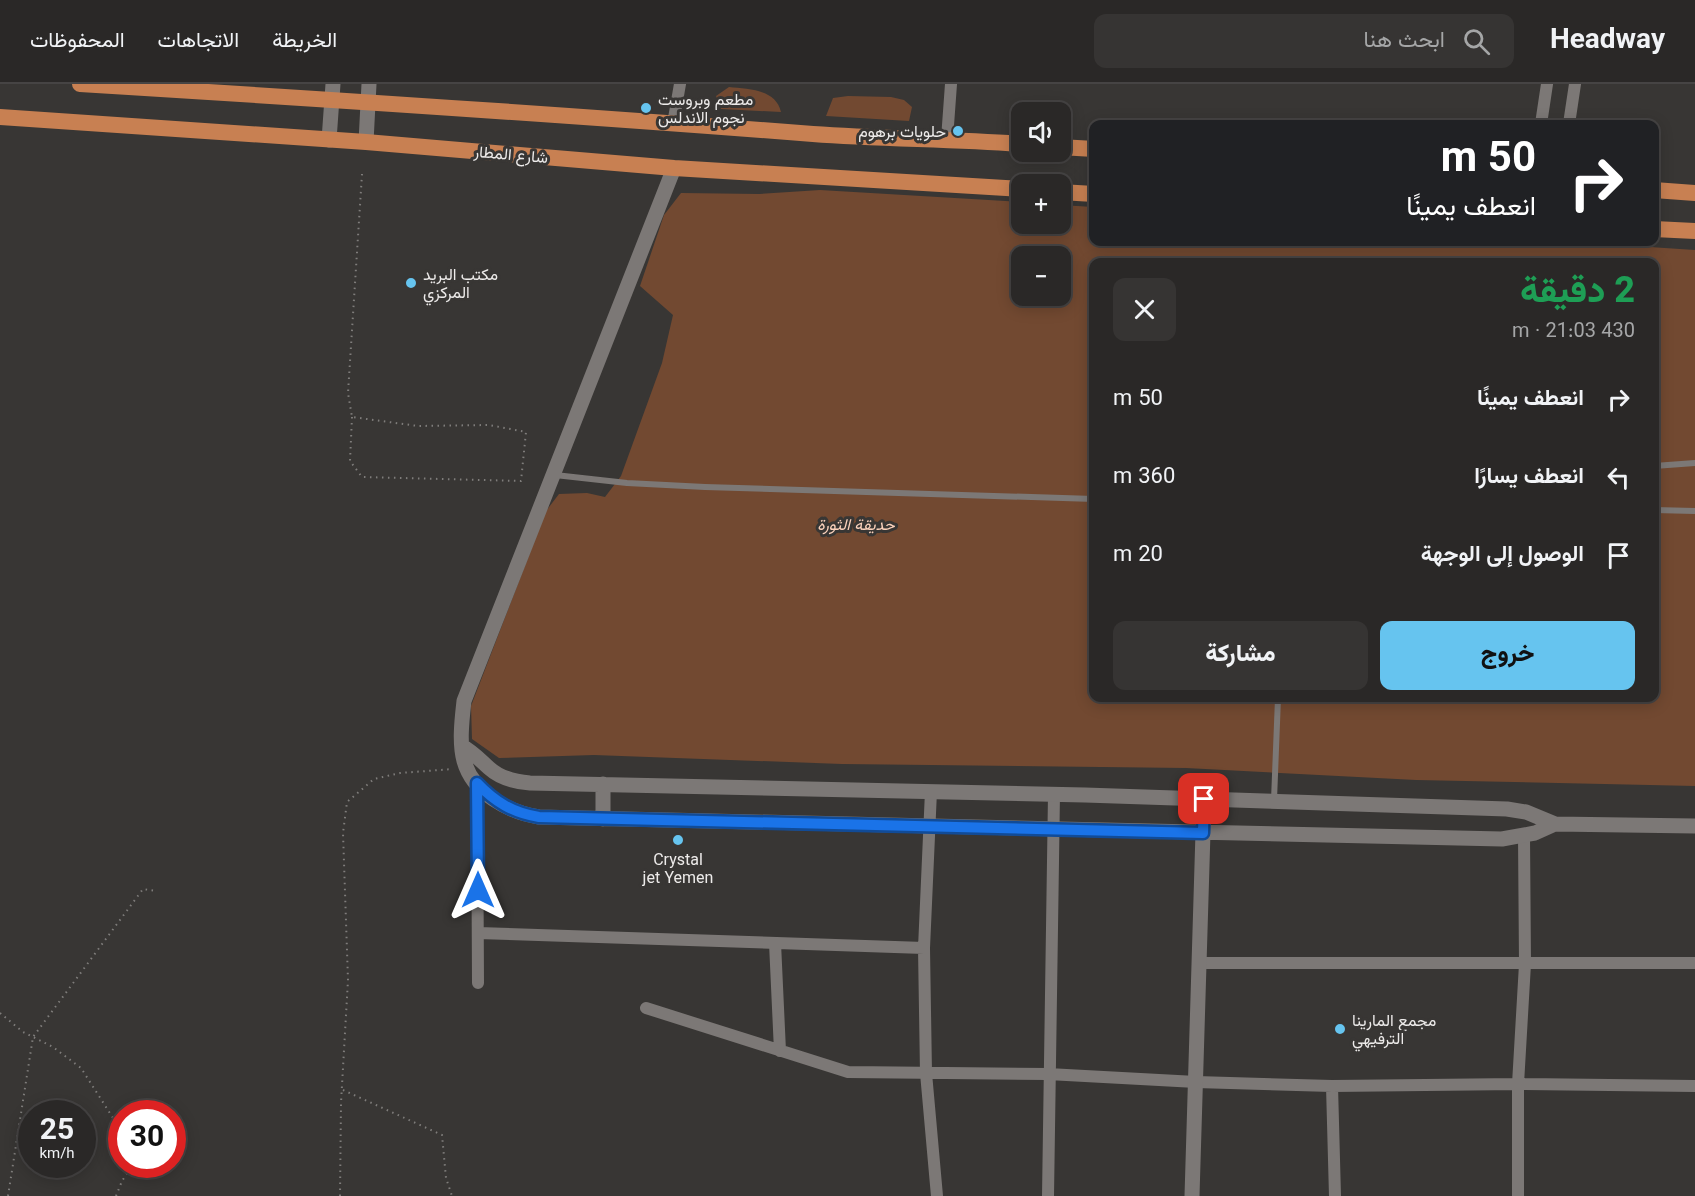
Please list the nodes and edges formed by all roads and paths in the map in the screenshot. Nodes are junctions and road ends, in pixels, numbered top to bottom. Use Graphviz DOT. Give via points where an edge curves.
graph roads {
  1 [pos="80,84"];
  2 [pos="369,84"];
  3 [pos="680,84"];
  4 [pos="951,84"];
  5 [pos="1547,84"];
  6 [pos="1575,84"];
  7 [pos="332,92"];
  8 [pos="368,102"];
  9 [pos="0,117"];
  10 [pos="1542,120"];
  11 [pos="1570,120"];
  12 [pos="673,124"];
  13 [pos="947,139"];
  14 [pos="329,140"];
  15 [pos="366,142"];
  16 [pos="1011,143"];
  17 [pos="1071,148"];
  18 [pos="1089,150"];
  19 [pos="674,168"];
  20 [pos="362,174"];
  21 [pos="1011,188"];
  22 [pos="1659,190"];
  23 [pos="1071,193"];
  24 [pos="1089,194"];
  25 [pos="1695,194"];
  26 [pos="1659,229"];
  27 [pos="1695,231"];
  28 [pos="352,417"];
  29 [pos="1695,463"];
  30 [pos="1659,466"];
  31 [pos="554,475"];
  32 [pos="1089,499"];
  33 [pos="1659,510"];
  34 [pos="1695,511"];
  35 [pos="1278,702"];
  36 [pos="462,746"];
  37 [pos="467,768"];
  38 [pos="500,775"];
  39 [pos="603,784"];
  40 [pos="482,788"];
  41 [pos="931,791"];
  42 [pos="1054,794"];
  43 [pos="1204,799"];
  44 [pos="1274,801"];
  45 [pos="603,819"];
  46 [pos="1555,824"];
  47 [pos="1695,826"];
  48 [pos="929,827"];
  49 [pos="1053,829"];
  50 [pos="1203,833"];
  51 [pos="1524,836"];
  52 [pos="156,891"];
  53 [pos="478,933"];
  54 [pos="775,943"];
  55 [pos="924,948"];
  56 [pos="1199,963"];
  57 [pos="1695,963"];
  58 [pos="1524,964"];
  59 [pos="477,983"];
  60 [pos="646,1008"];
  61 [pos="0,1013"];
  62 [pos="33,1037"];
  63 [pos="780,1050"];
  64 [pos="926,1073"];
  65 [pos="1048,1074"];
  66 [pos="1196,1082"];
  67 [pos="1518,1084"];
  68 [pos="1332,1086"];
  69 [pos="1695,1086"];
  70 [pos="342,1089"];
  71 [pos="108,1110"];
  72 [pos="124,1178"];
  73 [pos="8,1196"];
  74 [pos="116,1196"];
  75 [pos="340,1196"];
  76 [pos="453,1196"];
  77 [pos="937,1196"];
  78 [pos="1047,1196"];
  79 [pos="1192,1196"];
  80 [pos="1335,1196"];
  81 [pos="1518,1196"];
  1 -- 7 [label="main road"];
  2 -- 8 [label="street"];
  3 -- 12 [label="street"];
  4 -- 13 [label="street"];
  5 -- 10 [label="street"];
  6 -- 11 [label="street"];
  7 -- 8 [label="main road"];
  7 -- 14 [label="street"];
  8 -- 12 [label="main road"];
  8 -- 15 [label="street"];
  9 -- 14 [label="main road, شارع المطار"];
  12 -- 13 [label="main road"];
  13 -- 16 [label="main road"];
  14 -- 15 [label="main road, شارع المطار"];
  15 -- 19 [label="main road, شارع المطار"];
  17 -- 18 [label="main road"];
  19 -- 21 [label="main road, شارع المطار"];
  19 -- 31 [label="street"];
  20 -- 28 [label="path" via="348,393"];
  22 -- 25 [label="main road"];
  23 -- 24 [label="main road"];
  26 -- 27 [label="main road"];
  28 -- 28 [label="path" via="418,426 489,425 526,432 521,481 362,477 350,461"];
  29 -- 30 [label="lane"];
  31 -- 32 [label="lane" via="705,487"];
  31 -- 36 [label="street" via="468,686 462,715"];
  33 -- 34 [label="lane"];
  35 -- 44 [label="lane"];
  36 -- 37 [label="street"];
  36 -- 38 [label="street"];
  37 -- 40 [label="street"];
  37 -- 70 [label="path" via="374,779 346,802 343,833 348,980"];
  38 -- 39 [label="street" via="530,783"];
  38 -- 40 [label="street"];
  39 -- 41 [label="street"];
  39 -- 45 [label="street"];
  40 -- 45 [label="street" via="498,803 524,815"];
  40 -- 53 [label="street"];
  41 -- 42 [label="street"];
  41 -- 48 [label="street"];
  42 -- 43 [label="street"];
  42 -- 49 [label="street"];
  43 -- 44 [label="street"];
  43 -- 50 [label="street"];
  44 -- 46 [label="street" via="1507,809"];
  45 -- 48 [label="street"];
  46 -- 47 [label="street"];
  46 -- 51 [label="street"];
  48 -- 49 [label="street"];
  48 -- 55 [label="street"];
  49 -- 50 [label="street"];
  49 -- 65 [label="street"];
  50 -- 51 [label="street" via="1502,839"];
  50 -- 56 [label="street"];
  51 -- 58 [label="street"];
  52 -- 62 [label="path" via="143,889"];
  53 -- 54 [label="street"];
  53 -- 59 [label="street"];
  54 -- 55 [label="street"];
  54 -- 63 [label="street"];
  55 -- 64 [label="street"];
  56 -- 58 [label="street"];
  56 -- 66 [label="street"];
  57 -- 58 [label="street"];
  58 -- 67 [label="street"];
  60 -- 63 [label="street"];
  61 -- 62 [label="path"];
  62 -- 71 [label="path" via="81,1068"];
  62 -- 73 [label="path"];
  63 -- 64 [label="street" via="848,1072"];
  64 -- 65 [label="street"];
  64 -- 77 [label="street"];
  65 -- 66 [label="street"];
  65 -- 78 [label="street"];
  66 -- 68 [label="street"];
  66 -- 79 [label="street"];
  67 -- 68 [label="street"];
  67 -- 69 [label="street"];
  67 -- 81 [label="street"];
  68 -- 80 [label="street"];
  70 -- 75 [label="path"];
  70 -- 76 [label="path" via="442,1136 446,1178"];
  72 -- 74 [label="path"];
}
